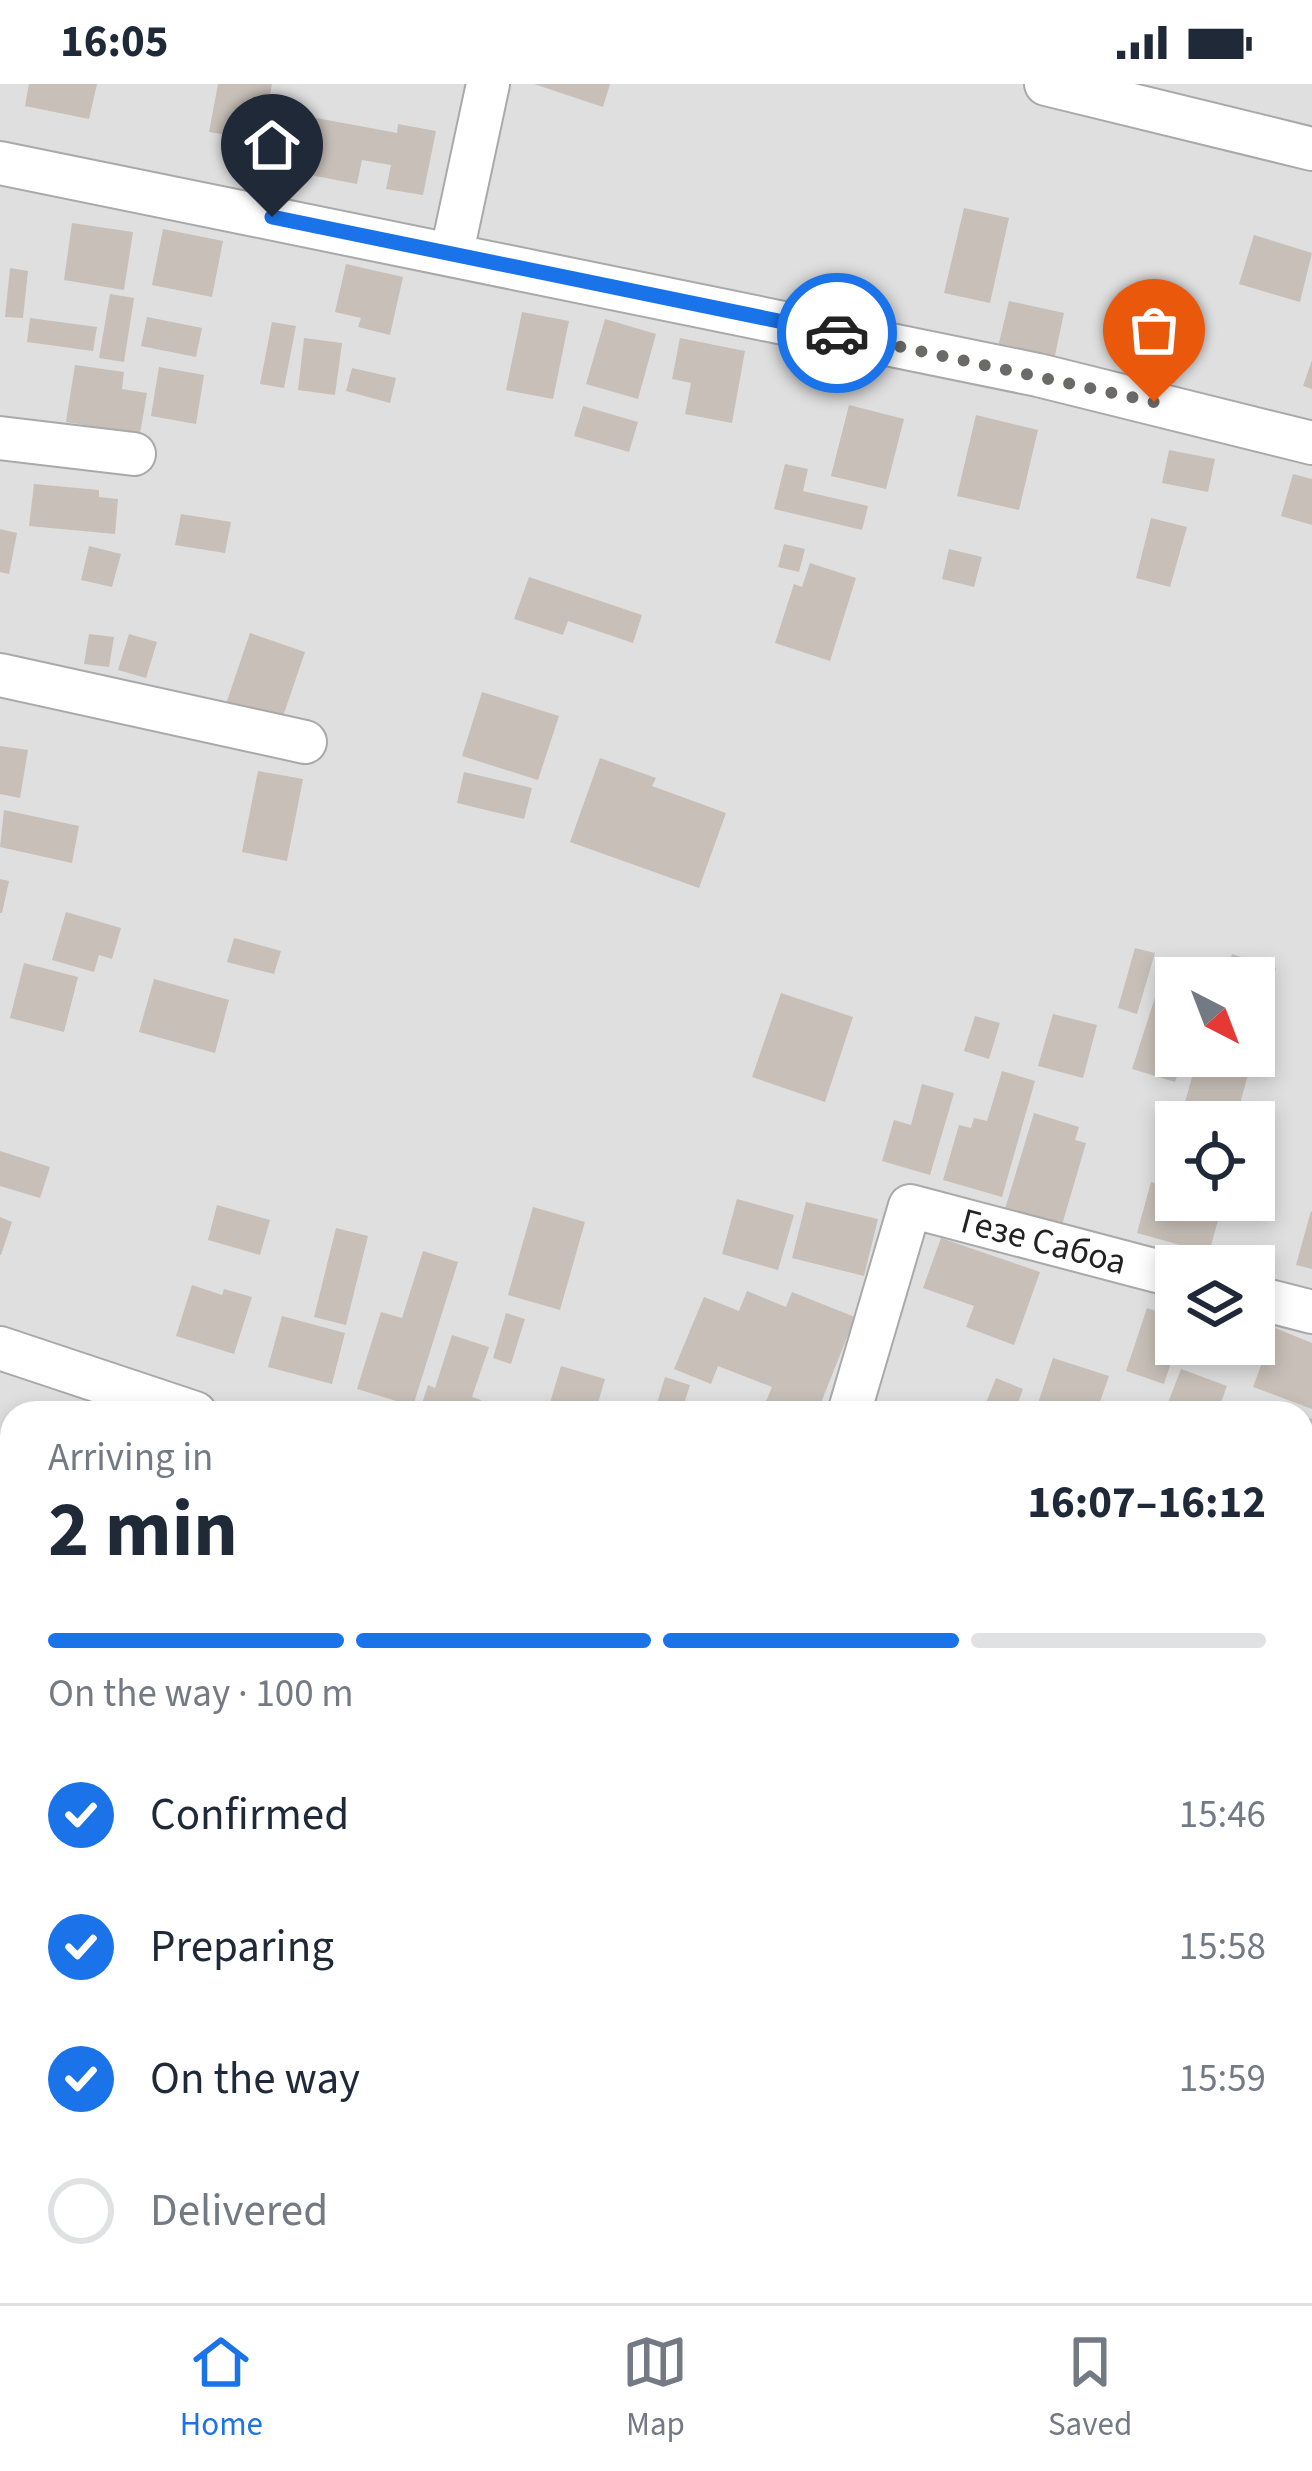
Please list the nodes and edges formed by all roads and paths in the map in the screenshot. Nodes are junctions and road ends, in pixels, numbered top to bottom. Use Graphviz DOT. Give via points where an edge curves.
graph roads {
  1 [pos="488,84"];
  2 [pos="1046,84"];
  3 [pos="1312,149"];
  4 [pos="0,163"];
  5 [pos="452,252"];
  6 [pos="0,438"];
  7 [pos="1312,443"];
  8 [pos="134,454"];
  9 [pos="0,675"];
  10 [pos="305,742"];
  11 [pos="1155,1270"];
  12 [pos="1275,1302"];
  13 [pos="1312,1312"];
  14 [pos="0,1348"];
  15 [pos="159,1401"];
  16 [pos="853,1401"];
  1 -- 5 [label="street"];
  2 -- 3 [label="street"];
  4 -- 5 [label="street"];
  5 -- 7 [label="street" via="1038,375"];
  6 -- 8 [label="street"];
  9 -- 10 [label="street"];
  11 -- 16 [label="street, Гезе Сабоа" via="910,1206"];
  12 -- 13 [label="street"];
  14 -- 15 [label="street"];
}
